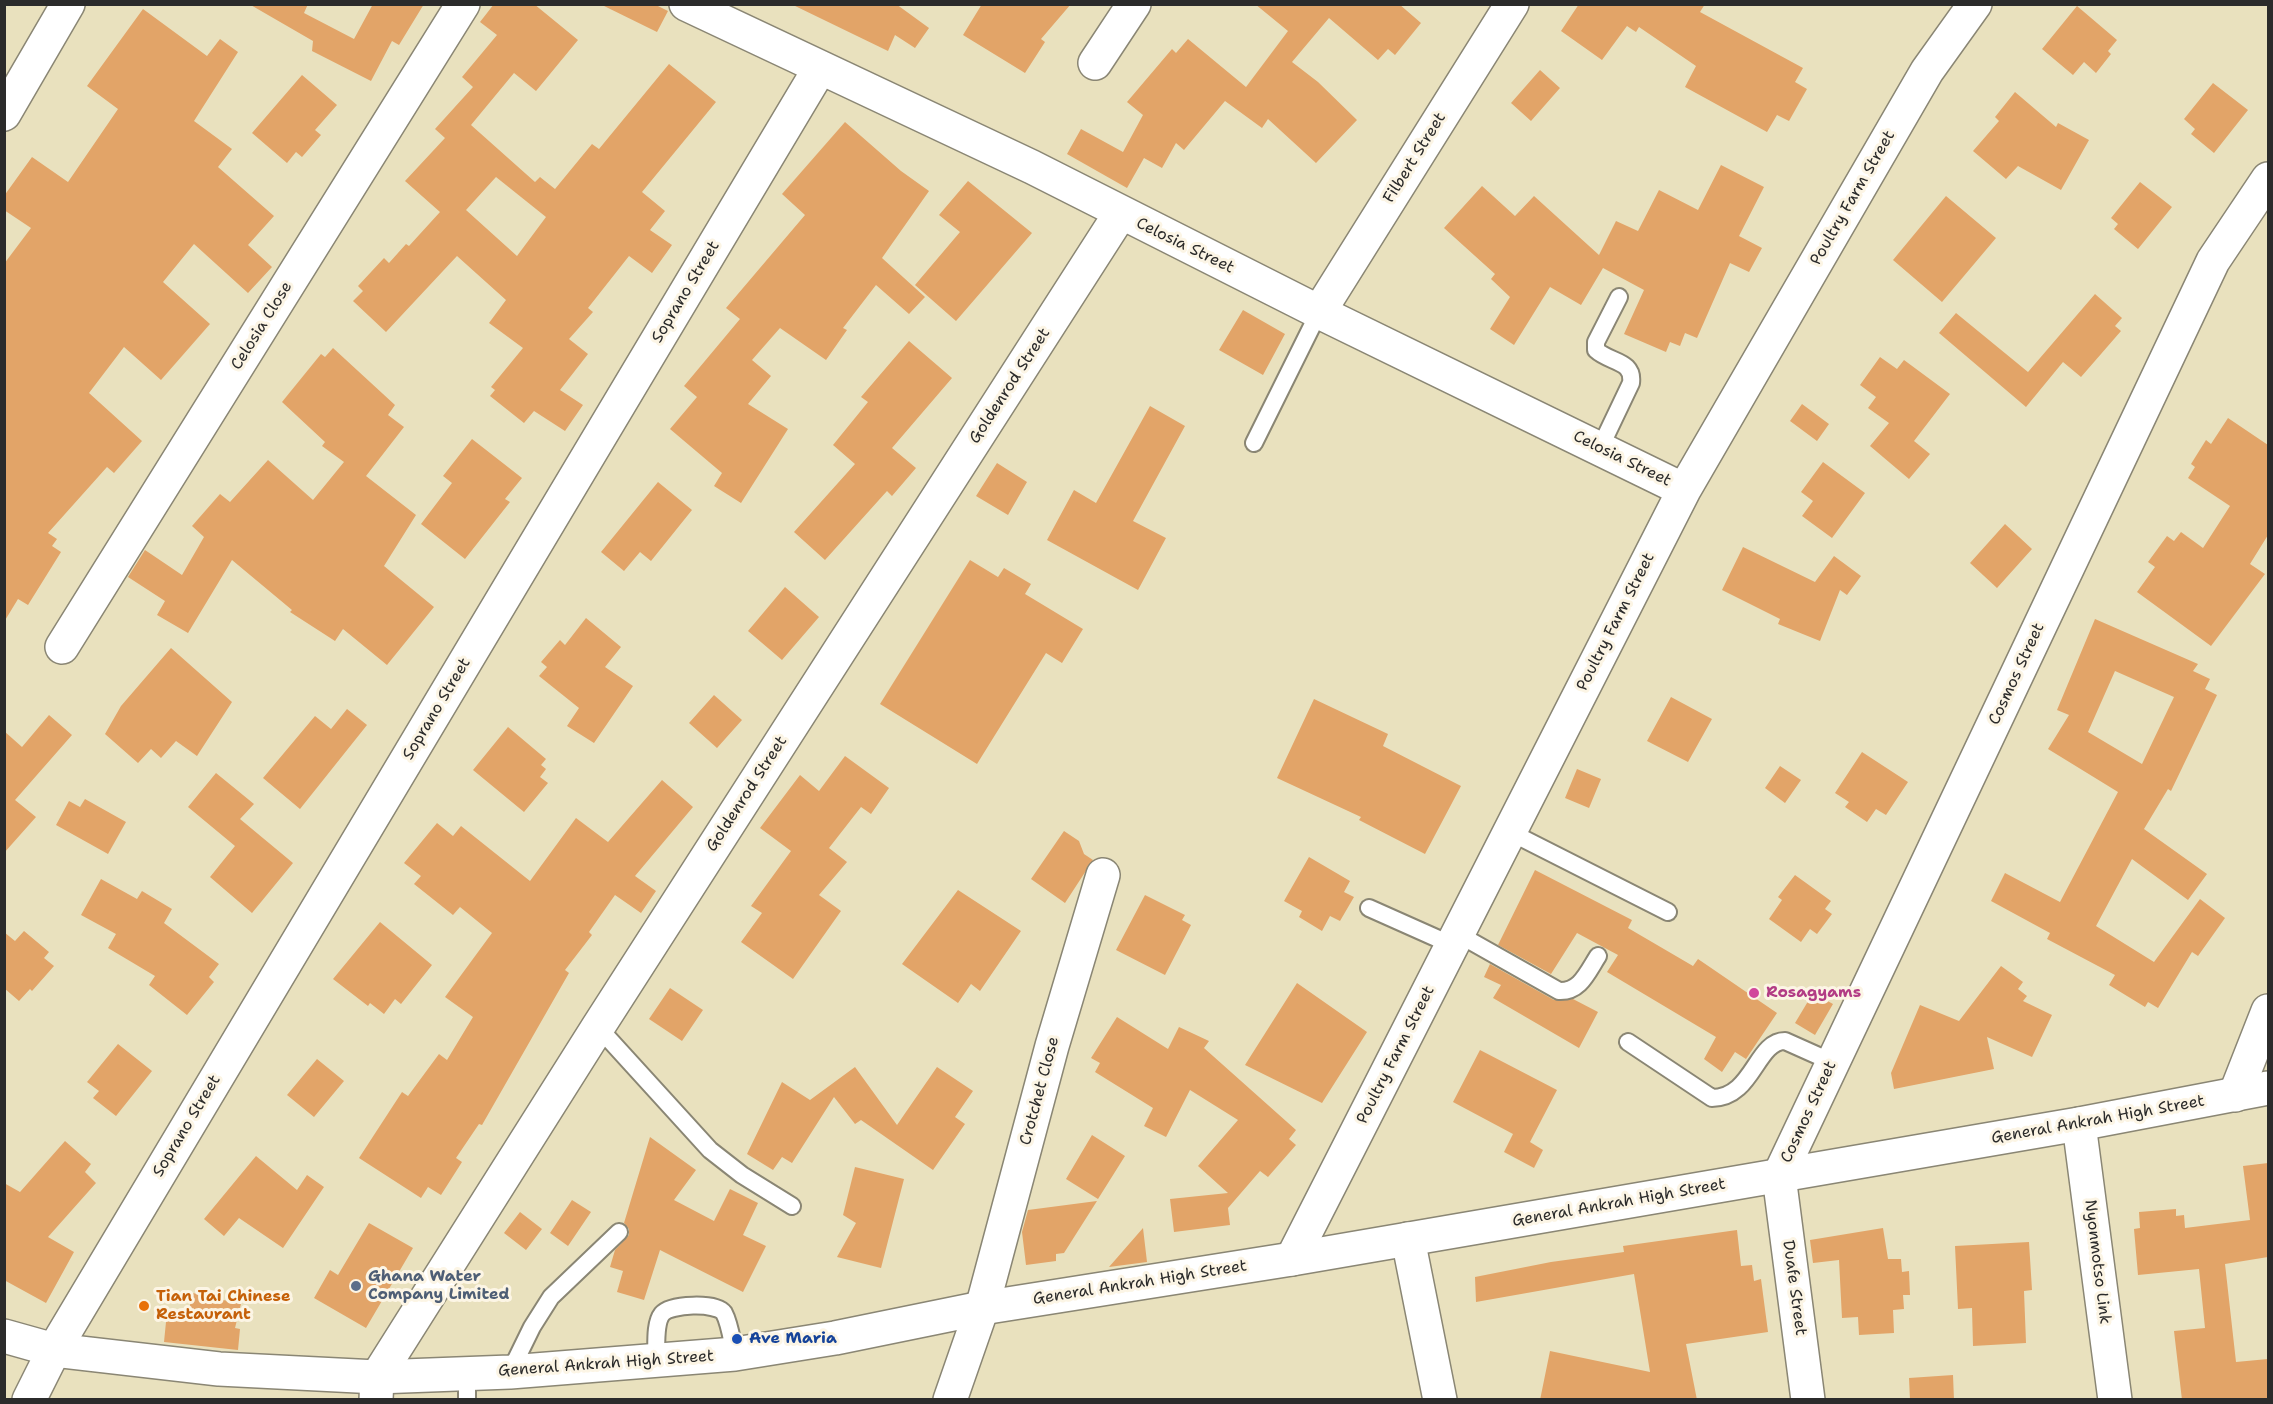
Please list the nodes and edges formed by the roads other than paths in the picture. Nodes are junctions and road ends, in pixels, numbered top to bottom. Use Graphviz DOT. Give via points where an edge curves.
graph roads {
  1 [pos="68,4"];
  2 [pos="463,4"];
  3 [pos="686,4"];
  4 [pos="1134,4"];
  5 [pos="1512,4"];
  6 [pos="1975,4"];
  7 [pos="1095,63"];
  8 [pos="820,68"];
  9 [pos="4,114"];
  10 [pos="2268,179"];
  11 [pos="1120,214"];
  12 [pos="1619,297"];
  13 [pos="1319,312"];
  14 [pos="1254,442"];
  15 [pos="1600,448"];
  16 [pos="1684,490"];
  17 [pos="62,647"];
  18 [pos="1510,832"];
  19 [pos="1102,875"];
  20 [pos="1369,908"];
  21 [pos="1668,912"];
  22 [pos="1455,940"];
  23 [pos="1598,956"];
  24 [pos="2268,1011"];
  25 [pos="598,1027"];
  26 [pos="1628,1042"];
  27 [pos="1833,1062"];
  28 [pos="2268,1088"];
  29 [pos="2235,1095"];
  30 [pos="2079,1124"];
  31 [pos="1779,1176"];
  32 [pos="792,1206"];
  33 [pos="619,1232"];
  34 [pos="1408,1239"];
  35 [pos="1292,1259"];
  36 [pos="982,1308"];
  37 [pos="4,1336"];
  38 [pos="54,1350"];
  39 [pos="735,1354"];
  40 [pos="657,1360"];
  41 [pos="510,1372"];
  42 [pos="467,1387"];
  43 [pos="376,1388"];
  44 [pos="29,1400"];
  45 [pos="951,1400"];
  46 [pos="1440,1400"];
  47 [pos="1808,1400"];
  48 [pos="2115,1400"];
  1 -- 9 [label="street"];
  2 -- 17 [label="street, Celosia Close"];
  3 -- 8 [label="street, Celosia Street"];
  4 -- 7 [label="street"];
  5 -- 13 [label="street, Filbert Street"];
  6 -- 16 [label="street, Poultry Farm Street" via="1927,71"];
  8 -- 11 [label="street, Celosia Street" via="1032,167"];
  8 -- 38 [label="street, Soprano Street"];
  10 -- 27 [label="street, Cosmos Street" via="2213,261"];
  11 -- 13 [label="street, Celosia Street"];
  11 -- 25 [label="street, Goldenrod Street"];
  12 -- 15 [label="lane" via="1596,342 1596,350 1628,367 1632,374"];
  13 -- 14 [label="lane"];
  13 -- 15 [label="street, Celosia Street"];
  15 -- 16 [label="street, Celosia Street"];
  16 -- 18 [label="street, Poultry Farm Street"];
  18 -- 21 [label="lane"];
  18 -- 22 [label="street, Poultry Farm Street"];
  19 -- 36 [label="street, Crotchet Close"];
  20 -- 22 [label="lane"];
  22 -- 23 [label="lane" via="1559,991 1580,985"];
  22 -- 35 [label="street, Poultry Farm Street"];
  24 -- 29 [label="street"];
  25 -- 32 [label="lane" via="710,1150"];
  25 -- 43 [label="street, Goldenrod Street"];
  26 -- 27 [label="lane" via="1712,1098 1726,1098 1738,1088 1778,1041"];
  27 -- 31 [label="street, Cosmos Street"];
  28 -- 29 [label="street, General Ankrah High Street"];
  29 -- 30 [label="street, General Ankrah High Street"];
  30 -- 31 [label="street, General Ankrah High Street"];
  30 -- 48 [label="street, Nyonmotso Link"];
  31 -- 34 [label="street, General Ankrah High Street"];
  31 -- 47 [label="street, Duafe Street"];
  33 -- 41 [label="lane" via="552,1297 532,1326"];
  34 -- 35 [label="street, General Ankrah High Street"];
  34 -- 46 [label="street"];
  35 -- 36 [label="street, General Ankrah High Street"];
  36 -- 39 [label="street, General Ankrah High Street"];
  36 -- 45 [label="street, Crotchet Close"];
  37 -- 38 [label="street, General Ankrah High Street"];
  38 -- 43 [label="street, General Ankrah High Street"];
  38 -- 44 [label="street, Soprano Street"];
  39 -- 40 [label="street, General Ankrah High Street"];
  39 -- 40 [label="lane" via="720,1309 713,1305 673,1308 663,1312 659,1320"];
  40 -- 41 [label="street, General Ankrah High Street"];
  41 -- 42 [label="street, General Ankrah High Street"];
  42 -- 43 [label="street, General Ankrah High Street"];
}
